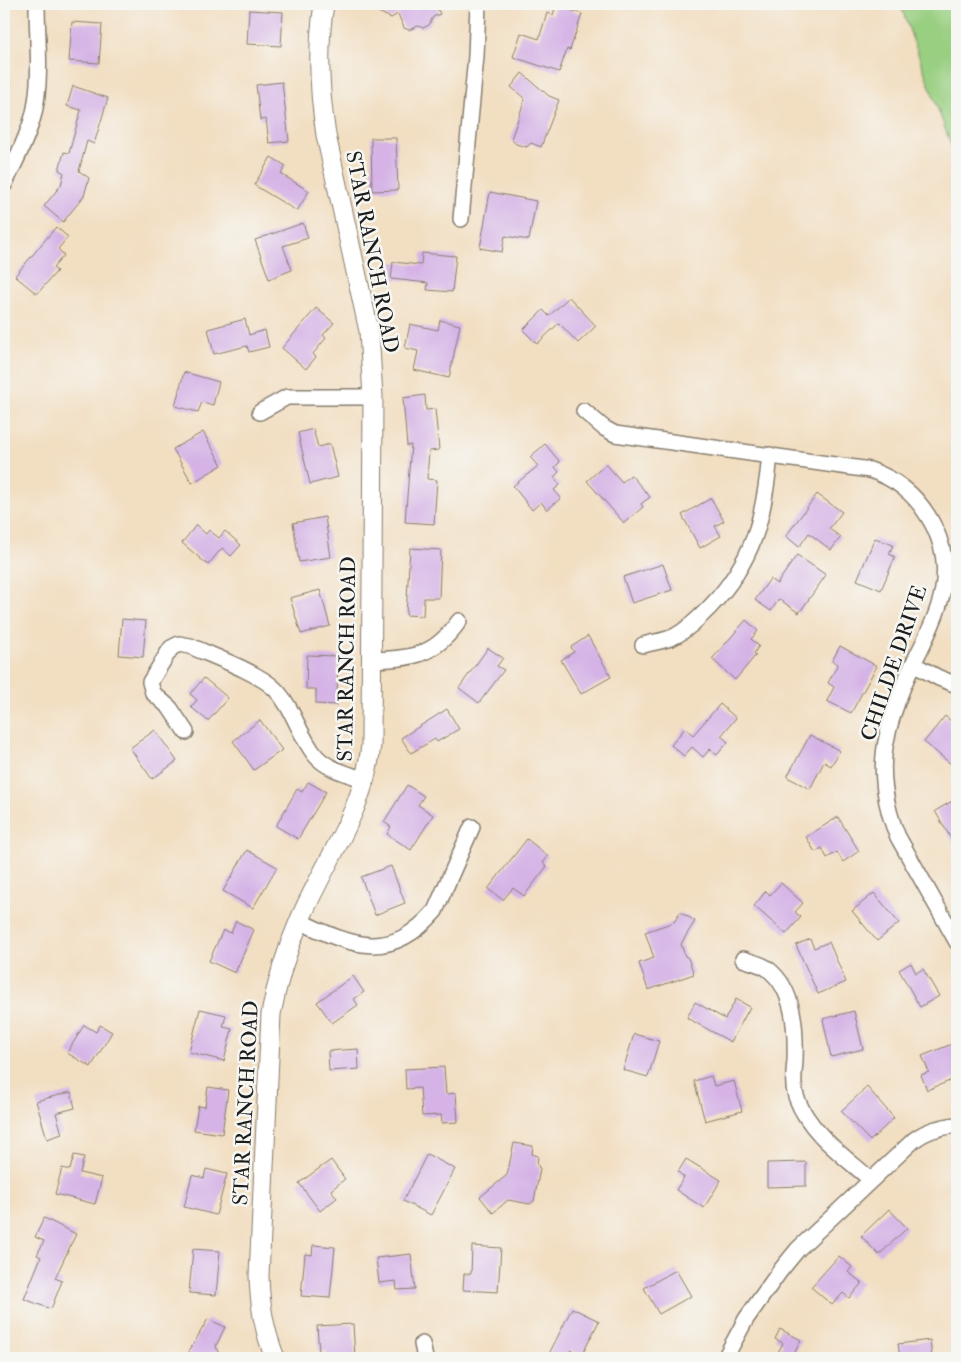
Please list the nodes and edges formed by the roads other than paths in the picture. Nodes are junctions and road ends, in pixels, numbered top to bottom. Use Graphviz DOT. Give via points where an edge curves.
graph roads {
  1 [pos="36,4"];
  2 [pos="324,4"];
  3 [pos="478,4"];
  4 [pos="4,185"];
  5 [pos="460,219"];
  6 [pos="373,397"];
  7 [pos="584,411"];
  8 [pos="260,412"];
  9 [pos="770,455"];
  10 [pos="459,622"];
  11 [pos="643,645"];
  12 [pos="371,660"];
  13 [pos="913,664"];
  14 [pos="957,685"];
  15 [pos="186,732"];
  16 [pos="365,780"];
  17 [pos="472,826"];
  18 [pos="299,921"];
  19 [pos="957,942"];
  20 [pos="743,959"];
  21 [pos="957,1125"];
  22 [pos="871,1180"];
  23 [pos="275,1358"];
  24 [pos="725,1358"];
  1 -- 4 [label="street" via="38,81 34,113"];
  2 -- 6 [label="street, STAR RANCH ROAD" via="320,31 321,104 369,331"];
  3 -- 5 [label="street"];
  6 -- 8 [label="street" via="287,397"];
  6 -- 12 [label="street, STAR RANCH ROAD"];
  7 -- 9 [label="street, CHILDE DRIVE" via="615,434"];
  9 -- 11 [label="street" via="762,516 735,575 717,600 688,627 673,637"];
  9 -- 13 [label="street, CHILDE DRIVE" via="870,470 905,488 925,510 940,538 945,572 940,607"];
  10 -- 12 [label="street" via="443,642 431,650 400,659"];
  12 -- 16 [label="street, STAR RANCH ROAD" via="371,745"];
  13 -- 14 [label="street"];
  13 -- 19 [label="street, CHILDE DRIVE" via="887,738 884,759 887,799 898,837"];
  15 -- 16 [label="street" via="170,708 153,692 150,682 171,648 179,644 260,678 283,699 315,755 324,763"];
  16 -- 18 [label="street, STAR RANCH ROAD"];
  17 -- 18 [label="street" via="436,911 426,922 405,935 367,946 336,938"];
  18 -- 23 [label="street, STAR RANCH ROAD" via="278,979 270,1014 268,1049 259,1276 261,1309"];
  20 -- 22 [label="street" via="768,968 787,996 795,1040 794,1083 801,1108 820,1135"];
  21 -- 22 [label="street" via="924,1133"];
  22 -- 24 [label="street" via="814,1233 780,1271 746,1319"];
}
